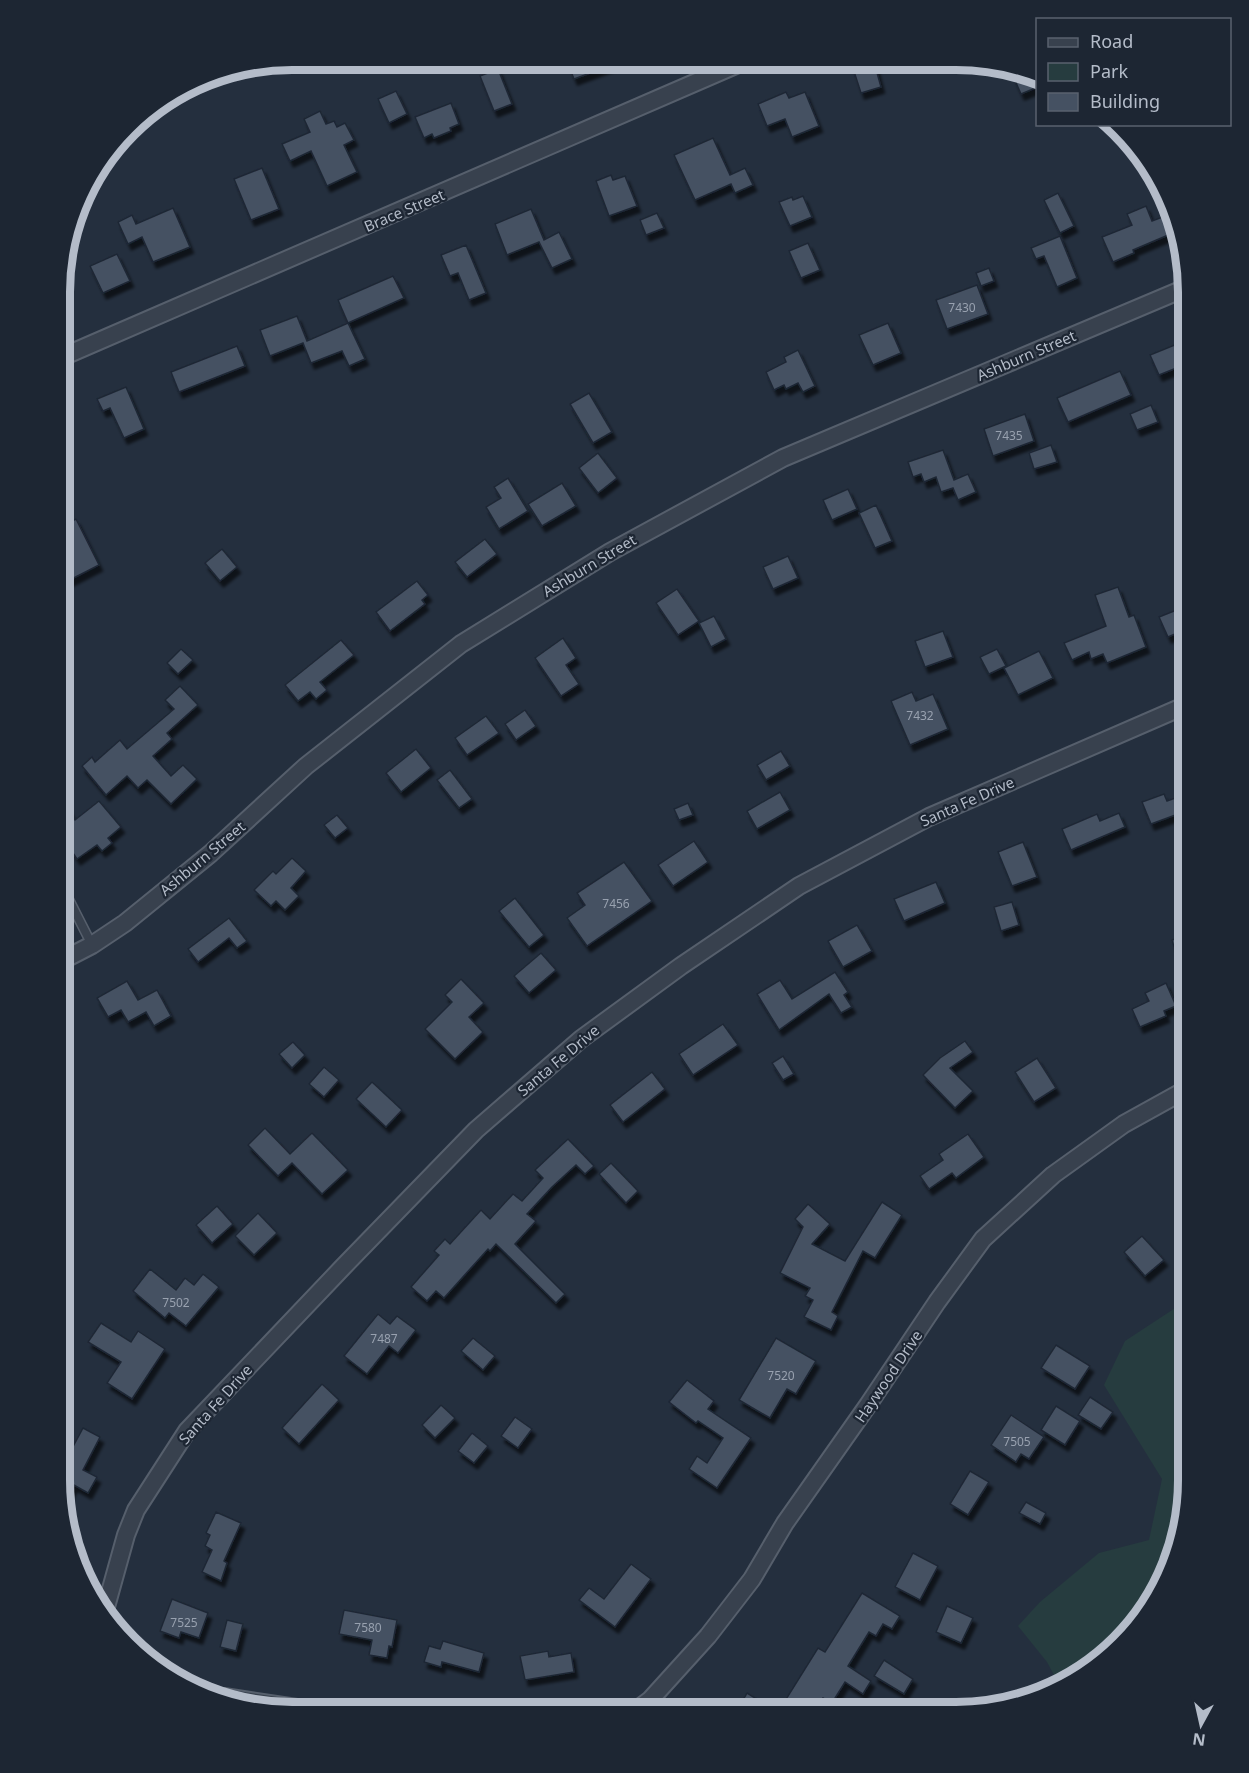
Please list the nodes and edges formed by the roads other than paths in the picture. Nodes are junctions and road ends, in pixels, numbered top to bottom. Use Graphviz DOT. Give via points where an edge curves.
graph roads {
  1 [pos="725,70"];
  2 [pos="1178,291"];
  3 [pos="70,354"];
  4 [pos="1178,709"];
  5 [pos="70,902"];
  6 [pos="92,945"];
  7 [pos="70,956"];
  8 [pos="1178,1094"];
  9 [pos="107,1602"];
  10 [pos="647,1702"];
  1 -- 3 [label="street, Brace Street"];
  2 -- 6 [label="street, Ashburn Street" via="783,458 610,552 461,644 306,765 210,854"];
  4 -- 9 [label="street, Santa Fe Drive" via="929,817 799,885 581,1039 476,1130 187,1431 136,1510"];
  5 -- 6 [label="lane"];
  6 -- 7 [label="street, Ashburn Street"];
  8 -- 10 [label="street, Haywood Drive" via="1124,1124 1053,1175 983,1239 785,1523 752,1579 708,1636"];
}
